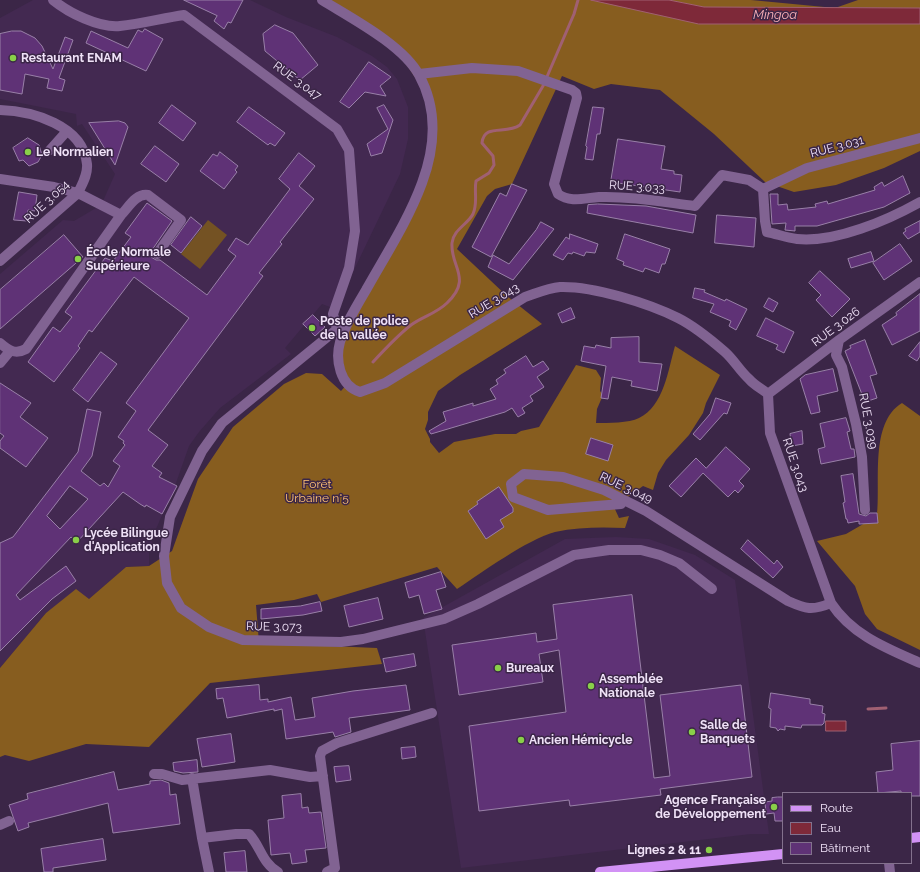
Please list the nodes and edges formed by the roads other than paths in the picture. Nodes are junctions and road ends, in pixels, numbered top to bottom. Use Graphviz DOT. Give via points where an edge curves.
graph roads {
  1 [pos="53,0"];
  2 [pos="322,0"];
  3 [pos="418,74"];
  4 [pos="0,110"];
  5 [pos="67,131"];
  6 [pos="920,138"];
  7 [pos="50,150"];
  8 [pos="0,179"];
  9 [pos="763,189"];
  10 [pos="78,193"];
  11 [pos="920,202"];
  12 [pos="121,216"];
  13 [pos="157,254"];
  14 [pos="0,261"];
  15 [pos="920,282"];
  16 [pos="349,320"];
  17 [pos="338,329"];
  18 [pos="839,340"];
  19 [pos="0,343"];
  20 [pos="10,351"];
  21 [pos="0,363"];
  22 [pos="768,394"];
  23 [pos="621,504"];
  24 [pos="865,510"];
  25 [pos="712,589"];
  26 [pos="830,603"];
  27 [pos="920,663"];
  28 [pos="432,713"];
  29 [pos="154,774"];
  30 [pos="323,776"];
  31 [pos="192,778"];
  32 [pos="202,838"];
  33 [pos="782,854"];
  34 [pos="652,869"];
  35 [pos="209,872"];
  36 [pos="278,872"];
  37 [pos="327,872"];
  38 [pos="600,872"];
  1 -- 17 [label="street, RUE 3.047" via="65,9 93,22 119,26 184,15 337,129 349,150 354,232 349,268 333,314"];
  2 -- 3 [label="street, RUE 3.043" via="380,36 401,54"];
  3 -- 9 [label="street, RUE 3.033" via="472,68 518,71 576,93 577,98 554,184 558,194 569,200 599,197 634,198 695,206 722,175 749,180"];
  3 -- 16 [label="street, RUE 3.043" via="428,94 433,130 431,151 422,183 408,216"];
  4 -- 5 [label="street, RUE 3.054" via="12,110 44,118"];
  5 -- 7 [label="street"];
  5 -- 10 [label="street, RUE 3.054" via="82,147 87,165 85,178"];
  6 -- 9 [label="street, RUE 3.031" via="807,168"];
  8 -- 10 [label="street" via="54,186"];
  9 -- 11 [label="street" via="767,232 798,239 823,238 862,229"];
  10 -- 12 [label="street"];
  10 -- 14 [label="street, RUE 3.054"];
  12 -- 13 [label="street" via="142,194 148,195 181,220"];
  12 -- 20 [label="street" via="30,345 20,352"];
  15 -- 18 [label="street, RUE 3.026"];
  16 -- 17 [label="street, RUE 3.073"];
  16 -- 22 [label="street, RUE 3.043" via="340,342 338,368 352,388 360,392 384,383 525,297 546,289 583,289 611,294 679,318 725,352 748,379"];
  17 -- 25 [label="street, RUE 3.073" via="222,423 202,451 170,517 164,556 167,583 181,608 209,628 243,640 341,642 363,639 444,619 574,555 609,550 641,550 660,555 679,563"];
  18 -- 22 [label="street, RUE 3.026"];
  18 -- 24 [label="street, RUE 3.039" via="836,356 844,374 856,424"];
  19 -- 20 [label="street"];
  20 -- 21 [label="street"];
  22 -- 26 [label="street, RUE 3.043" via="770,433"];
  23 -- 26 [label="street, RUE 3.049" via="548,510 513,497 510,484 524,474 563,477 604,490 646,511 788,601 804,608 817,609"];
  26 -- 27 [label="street, RUE 3.043" via="839,615 862,635"];
  28 -- 30 [label="street" via="329,746 320,756"];
  29 -- 31 [label="street" via="182,780"];
  30 -- 31 [label="street" via="310,777 270,770"];
  30 -- 37 [label="street" via="335,868"];
  31 -- 32 [label="street"];
  32 -- 35 [label="street"];
  32 -- 36 [label="street" via="249,834 257,843 265,862"];
  33 -- 34 [label="main road"];
  34 -- 38 [label="main road"];
}
